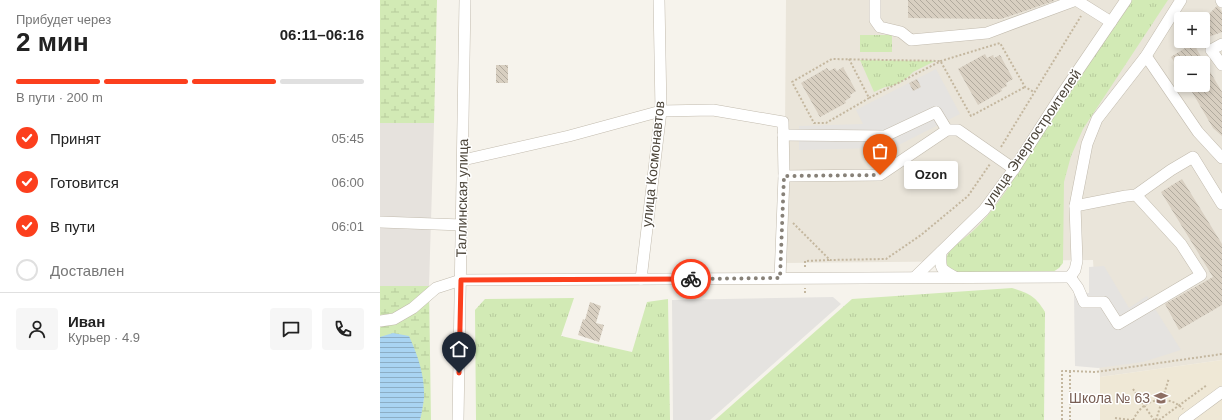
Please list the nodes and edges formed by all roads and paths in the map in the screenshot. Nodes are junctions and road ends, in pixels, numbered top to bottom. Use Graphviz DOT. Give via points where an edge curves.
graph roads {
  1 [pos="465,0"];
  2 [pos="658,0"];
  3 [pos="875,0"];
  4 [pos="1126,0"];
  5 [pos="1182,0"];
  6 [pos="1087,8"];
  7 [pos="1111,22"];
  8 [pos="1222,44"];
  9 [pos="1146,56"];
  10 [pos="848,59"];
  11 [pos="941,61"];
  12 [pos="1222,66"];
  13 [pos="1025,87"];
  14 [pos="1034,92"];
  15 [pos="869,98"];
  16 [pos="661,112"];
  17 [pos="947,130"];
  18 [pos="783,135"];
  19 [pos="995,156"];
  20 [pos="1222,158"];
  21 [pos="463,160"];
  22 [pos="1014,169"];
  23 [pos="784,176"];
  24 [pos="1136,195"];
  25 [pos="1222,204"];
  26 [pos="1075,206"];
  27 [pos="790,220"];
  28 [pos="380,222"];
  29 [pos="462,225"];
  30 [pos="941,252"];
  31 [pos="915,277"];
  32 [pos="955,277"];
  33 [pos="1070,277"];
  34 [pos="780,278"];
  35 [pos="641,279"];
  36 [pos="461,280"];
  37 [pos="380,321"];
  38 [pos="1222,354"];
  39 [pos="1070,371"];
  40 [pos="1169,378"];
  41 [pos="1207,385"];
  42 [pos="1133,389"];
  43 [pos="1222,392"];
  44 [pos="1162,400"];
  45 [pos="1144,405"];
  46 [pos="1179,405"];
  47 [pos="1185,416"];
  48 [pos="1115,418"];
  49 [pos="458,420"];
  50 [pos="1062,420"];
  51 [pos="1070,420"];
  52 [pos="1133,420"];
  53 [pos="1156,420"];
  1 -- 21 [label="street, Таллинская улица"];
  2 -- 16 [label="street, улица Космонавтов"];
  3 -- 6 [label="street" via="876,20 880,27 901,32 911,40 987,33 1076,0"];
  4 -- 7 [label="street, улица Энергостроителей"];
  5 -- 9 [label="street"];
  6 -- 7 [label="street"];
  6 -- 14 [label="path"];
  7 -- 22 [label="street, улица Энергостроителей"];
  8 -- 12 [label="street" via="1211,50"];
  9 -- 20 [label="street" via="1198,132"];
  9 -- 26 [label="street" via="1097,120 1087,144"];
  10 -- 11 [label="path"];
  10 -- 15 [label="path"];
  10 -- 15 [label="path" via="832,59 792,82 814,123 826,123"];
  11 -- 13 [label="path" via="1000,43"];
  11 -- 13 [label="path" via="971,116"];
  11 -- 15 [label="path"];
  13 -- 14 [label="path"];
  14 -- 19 [label="path"];
  16 -- 18 [label="street" via="713,110 783,122"];
  16 -- 21 [label="street"];
  16 -- 35 [label="street, улица Космонавтов"];
  17 -- 18 [label="street" via="936,112 885,136"];
  17 -- 19 [label="street" via="958,130"];
  17 -- 23 [label="street" via="880,175"];
  18 -- 23 [label="street"];
  19 -- 22 [label="street"];
  19 -- 27 [label="path" via="968,196 920,235 886,258 830,260"];
  21 -- 29 [label="street, Таллинская улица"];
  22 -- 30 [label="street, улица Энергостроителей" via="984,210"];
  23 -- 34 [label="street"];
  24 -- 25 [label="street" via="1193,157"];
  24 -- 26 [label="street"];
  24 -- 33 [label="street" via="1181,244 1201,276 1118,324 1104,302 1084,302"];
  26 -- 33 [label="street" via="1077,261"];
  28 -- 29 [label="street"];
  29 -- 36 [label="street, Таллинская улица"];
  30 -- 31 [label="street, улица Энергостроителей"];
  30 -- 32 [label="street" via="940,264 943,271"];
  31 -- 32 [label="street"];
  31 -- 34 [label="street"];
  32 -- 33 [label="street"];
  34 -- 35 [label="street"];
  35 -- 36 [label="street"];
  36 -- 37 [label="street" via="436,288 413,308 394,319"];
  36 -- 49 [label="street, Таллинская улица"];
  38 -- 39 [label="path" via="1096,372"];
  39 -- 50 [label="path" via="1062,371"];
  39 -- 51 [label="path"];
  40 -- 44 [label="path"];
  41 -- 46 [label="path"];
  42 -- 45 [label="path"];
  43 -- 47 [label="street"];
  44 -- 45 [label="path"];
  44 -- 46 [label="path"];
  44 -- 53 [label="path"];
  45 -- 52 [label="path"];
  45 -- 53 [label="path"];
  46 -- 47 [label="path"];
  46 -- 53 [label="path"];
  48 -- 52 [label="path"];
}
